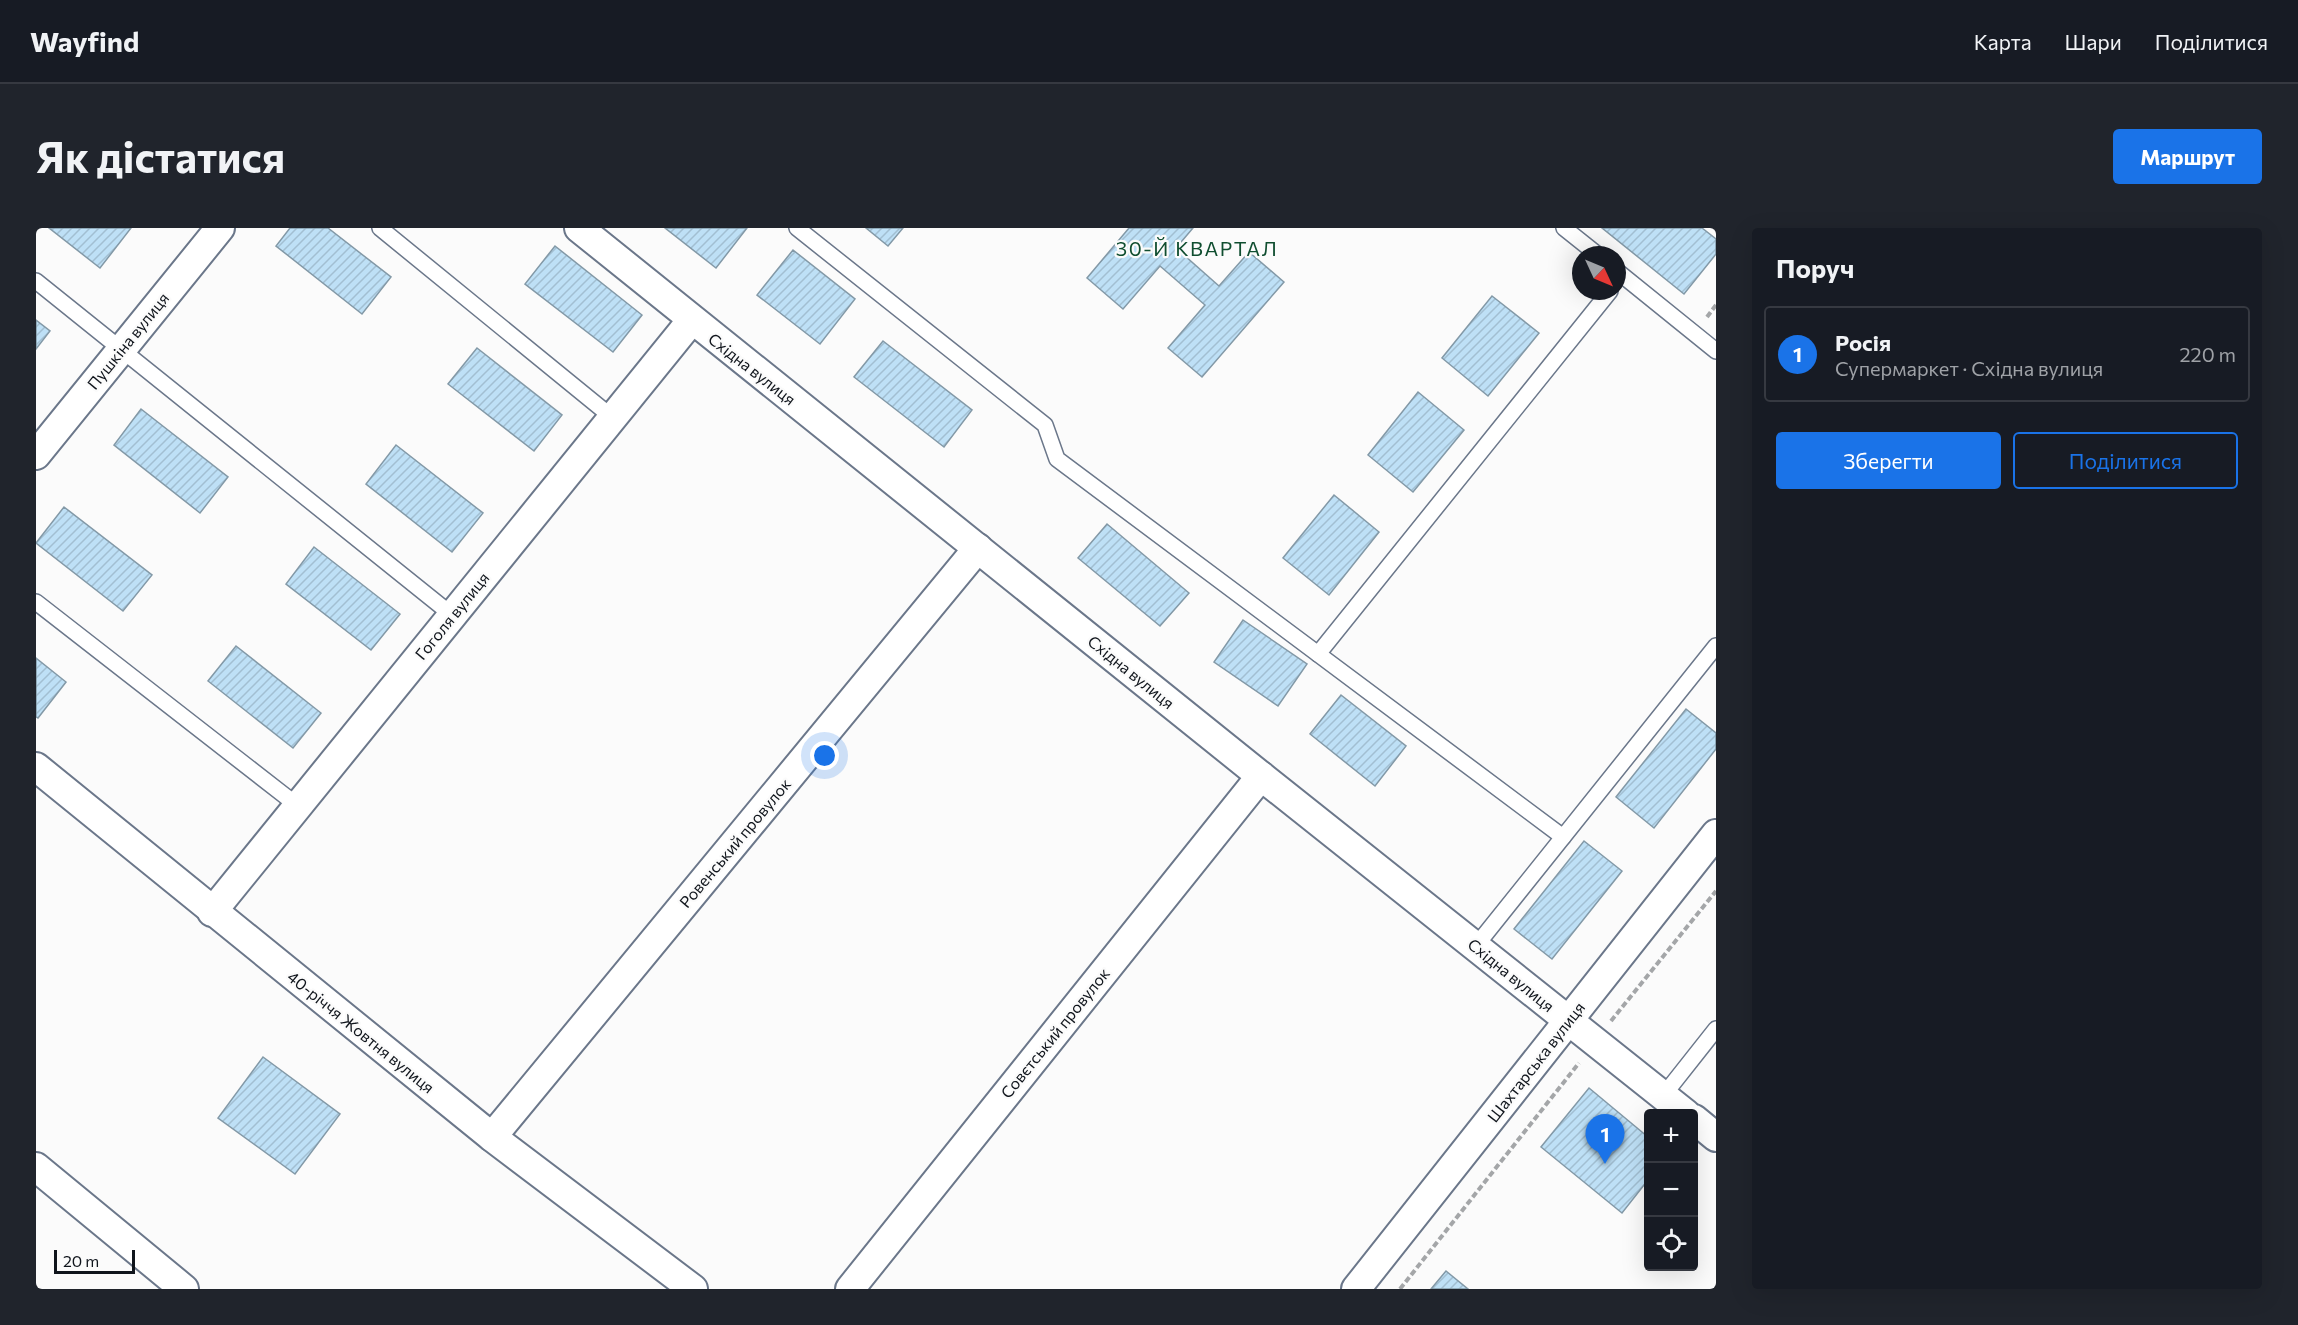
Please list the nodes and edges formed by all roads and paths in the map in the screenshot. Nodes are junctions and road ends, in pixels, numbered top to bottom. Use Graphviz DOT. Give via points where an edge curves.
graph roads {
  1 [pos="220,228"];
  2 [pos="380,228"];
  3 [pos="579,228"];
  4 [pos="798,228"];
  5 [pos="1564,228"];
  6 [pos="1587,246"];
  7 [pos="36,281"];
  8 [pos="1626,281"];
  9 [pos="1603,300"];
  10 [pos="691,321"];
  11 [pos="122,349"];
  12 [pos="1716,351"];
  13 [pos="613,418"];
  14 [pos="36,455"];
  15 [pos="978,548"];
  16 [pos="36,602"];
  17 [pos="452,615"];
  18 [pos="1716,646"];
  19 [pos="1318,654"];
  20 [pos="36,767"];
  21 [pos="1261,776"];
  22 [pos="298,806"];
  23 [pos="1716,834"];
  24 [pos="1563,837"];
  25 [pos="1716,891"];
  26 [pos="212,912"];
  27 [pos="1475,947"];
  28 [pos="1568,1021"];
  29 [pos="1716,1029"];
  30 [pos="1595,1042"];
  31 [pos="1663,1096"];
  32 [pos="1681,1109"];
  33 [pos="1698,1122"];
  34 [pos="492,1137"];
  35 [pos="1716,1137"];
  36 [pos="36,1167"];
  37 [pos="184,1289"];
  38 [pos="693,1289"];
  39 [pos="850,1289"];
  40 [pos="1356,1289"];
  41 [pos="1400,1289"];
  1 -- 11 [label="street, Пушкіна вулиця"];
  2 -- 13 [label="lane"];
  3 -- 10 [label="street, Східна вулиця"];
  4 -- 19 [label="lane" via="1045,425 1057,459"];
  5 -- 6 [label="lane"];
  7 -- 11 [label="lane"];
  8 -- 12 [label="lane"];
  9 -- 19 [label="lane"];
  10 -- 13 [label="street, Гоголя вулиця"];
  10 -- 15 [label="street, Східна вулиця"];
  11 -- 14 [label="street, Пушкіна вулиця"];
  11 -- 17 [label="lane"];
  13 -- 17 [label="street, Гоголя вулиця"];
  15 -- 21 [label="street, Східна вулиця"];
  15 -- 34 [label="street, Ровенський провулок"];
  16 -- 22 [label="lane"];
  17 -- 22 [label="street, Гоголя вулиця"];
  18 -- 24 [label="lane"];
  19 -- 24 [label="lane"];
  20 -- 26 [label="street, 40-річчя Жовтня вулиця"];
  21 -- 27 [label="street, Східна вулиця"];
  21 -- 39 [label="street, Совєтський провулок"];
  22 -- 26 [label="street, Гоголя вулиця"];
  23 -- 28 [label="street, Шахтарська вулиця"];
  24 -- 27 [label="lane"];
  25 -- 30 [label="path"];
  26 -- 34 [label="street, 40-річчя Жовтня вулиця"];
  27 -- 28 [label="street, Східна вулиця"];
  28 -- 30 [label="street, Східна вулиця"];
  28 -- 40 [label="street, Шахтарська вулиця"];
  29 -- 31 [label="lane"];
  30 -- 31 [label="street, Східна вулиця"];
  30 -- 41 [label="path"];
  31 -- 32 [label="street, Східна вулиця"];
  33 -- 35 [label="street"];
  34 -- 38 [label="street, 40-річчя Жовтня вулиця"];
  36 -- 37 [label="street"];
}
